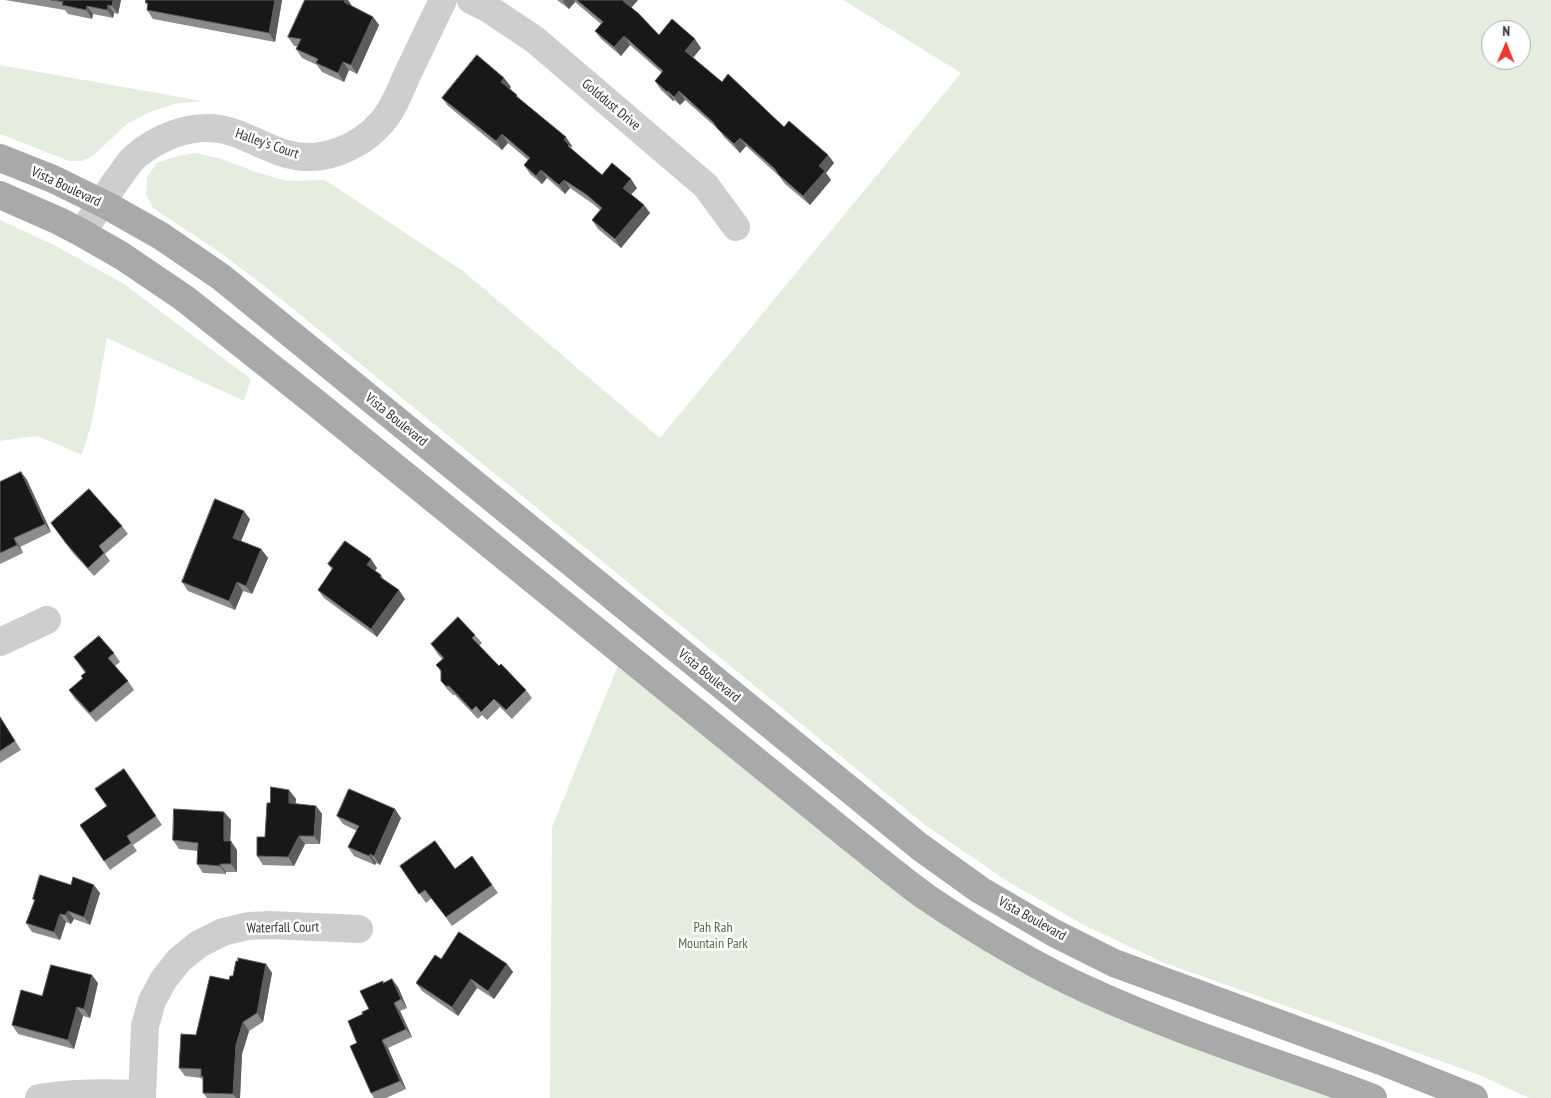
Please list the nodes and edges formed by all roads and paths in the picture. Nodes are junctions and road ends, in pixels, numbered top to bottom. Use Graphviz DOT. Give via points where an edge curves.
graph roads {
  1 [pos="443,0"];
  2 [pos="471,0"];
  3 [pos="0,158"];
  4 [pos="0,195"];
  5 [pos="100,202"];
  6 [pos="736,227"];
  7 [pos="82,234"];
  8 [pos="47,620"];
  9 [pos="0,642"];
  10 [pos="359,929"];
  11 [pos="142,1096"];
  12 [pos="39,1098"];
  13 [pos="1373,1098"];
  14 [pos="1474,1098"];
  1 -- 5 [label="street, Halley's Court" via="390,112 353,145 319,158 302,157 287,155 235,132 202,128 184,130 147,147 134,157"];
  2 -- 6 [label="street, Golddust Drive" via="534,39 706,186"];
  3 -- 5 [label="main road, Vista Boulevard"];
  4 -- 7 [label="main road"];
  5 -- 7 [label="street, Halley's Court"];
  5 -- 14 [label="main road, Vista Boulevard" via="161,236 221,277 912,841 980,890 1114,963"];
  7 -- 13 [label="main road" via="122,256 184,298 924,896 981,933 1089,991 1161,1021"];
  8 -- 9 [label="street"];
  10 -- 11 [label="street, Waterfall Court" via="248,926 223,932 199,944 179,960 152,1002 145,1026"];
  11 -- 12 [label="street" via="95,1092"];
}
